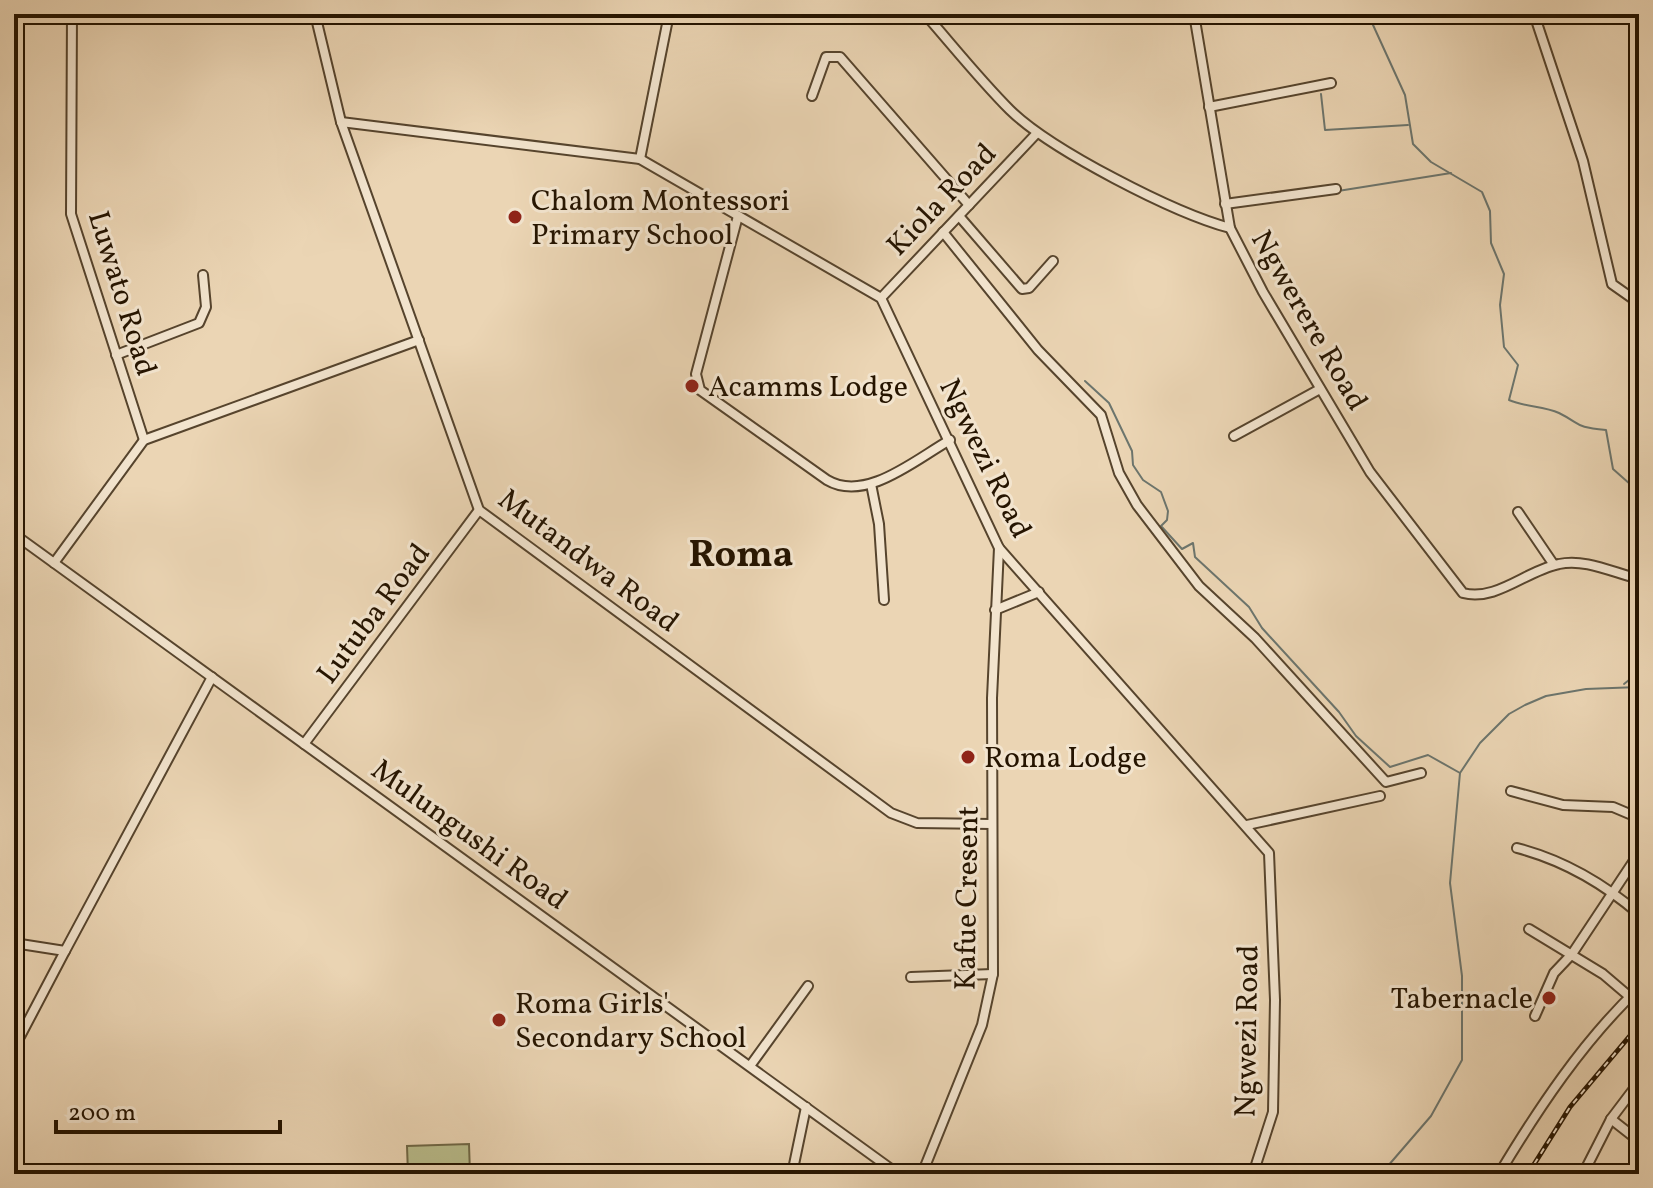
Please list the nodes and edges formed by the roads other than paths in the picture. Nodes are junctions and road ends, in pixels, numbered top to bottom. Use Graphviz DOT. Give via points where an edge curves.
graph roads {
  1 [pos="72,14"];
  2 [pos="315,14"];
  3 [pos="669,14"];
  4 [pos="925,14"];
  5 [pos="1194,14"];
  6 [pos="1534,14"];
  7 [pos="1331,83"];
  8 [pos="812,96"];
  9 [pos="1209,107"];
  10 [pos="341,122"];
  11 [pos="1037,133"];
  12 [pos="640,159"];
  13 [pos="1336,189"];
  14 [pos="1225,204"];
  15 [pos="969,205"];
  16 [pos="738,216"];
  17 [pos="959,216"];
  18 [pos="1230,228"];
  19 [pos="943,232"];
  20 [pos="1053,261"];
  21 [pos="203,275"];
  22 [pos="881,298"];
  23 [pos="1639,303"];
  24 [pos="419,340"];
  25 [pos="116,355"];
  26 [pos="1320,389"];
  27 [pos="1234,436"];
  28 [pos="144,440"];
  29 [pos="950,440"];
  30 [pos="871,484"];
  31 [pos="479,510"];
  32 [pos="1518,512"];
  33 [pos="14,534"];
  34 [pos="999,548"];
  35 [pos="54,563"];
  36 [pos="1554,565"];
  37 [pos="1639,579"];
  38 [pos="1039,592"];
  39 [pos="884,600"];
  40 [pos="995,610"];
  41 [pos="212,677"];
  42 [pos="304,744"];
  43 [pos="1421,773"];
  44 [pos="1511,791"];
  45 [pos="1380,796"];
  46 [pos="1639,818"];
  47 [pos="992,824"];
  48 [pos="1247,825"];
  49 [pos="1517,848"];
  50 [pos="1639,853"];
  51 [pos="1611,892"];
  52 [pos="1639,914"];
  53 [pos="1529,929"];
  54 [pos="14,943"];
  55 [pos="65,951"];
  56 [pos="1572,954"];
  57 [pos="993,974"];
  58 [pos="911,977"];
  59 [pos="808,986"];
  60 [pos="1639,988"];
  61 [pos="1630,997"];
  62 [pos="1535,1016"];
  63 [pos="14,1048"];
  64 [pos="750,1066"];
  65 [pos="1639,1082"];
  66 [pos="806,1107"];
  67 [pos="1611,1119"];
  68 [pos="1639,1141"];
  69 [pos="792,1174"];
  70 [pos="898,1174"];
  71 [pos="922,1174"];
  72 [pos="1253,1174"];
  73 [pos="1499,1174"];
  74 [pos="1583,1174"];
  1 -- 25 [label="street, Luwato Road" via="71,214"];
  2 -- 10 [label="street, Mutandwa Road"];
  3 -- 12 [label="street"];
  4 -- 11 [label="street, Ngwerere Road"];
  5 -- 9 [label="street"];
  6 -- 23 [label="street" via="1583,161 1612,284"];
  7 -- 9 [label="street"];
  8 -- 15 [label="street" via="826,57 840,57"];
  9 -- 14 [label="street"];
  10 -- 12 [label="street"];
  10 -- 24 [label="street, Mutandwa Road"];
  11 -- 15 [label="street, Kiola Road"];
  11 -- 18 [label="street, Ngwerere Road" via="1159,198"];
  12 -- 16 [label="street"];
  13 -- 14 [label="street"];
  14 -- 18 [label="street"];
  15 -- 17 [label="street, Kiola Road"];
  16 -- 22 [label="street"];
  16 -- 30 [label="street" via="697,384 727,411 836,485"];
  17 -- 19 [label="street, Kiola Road"];
  17 -- 20 [label="street" via="1022,289"];
  18 -- 26 [label="street, Ngwerere Road"];
  19 -- 22 [label="street, Kiola Road"];
  19 -- 43 [label="street" via="1038,350 1101,415 1119,473 1137,505 1199,586 1255,638 1386,782"];
  21 -- 25 [label="street" via="206,307 199,323"];
  22 -- 29 [label="street, Ngwezi Road"];
  24 -- 28 [label="street"];
  24 -- 31 [label="street, Mutandwa Road"];
  25 -- 28 [label="street, Luwato Road"];
  26 -- 27 [label="street"];
  26 -- 36 [label="street, Ngwerere Road" via="1370,472 1463,593 1488,593"];
  28 -- 35 [label="street"];
  29 -- 30 [label="street"];
  29 -- 34 [label="street, Ngwezi Road"];
  30 -- 39 [label="street"];
  31 -- 42 [label="street, Lutuba Road"];
  31 -- 47 [label="street, Mutandwa Road" via="891,813 917,823"];
  32 -- 36 [label="street"];
  33 -- 35 [label="street, Mulungushi Road"];
  34 -- 38 [label="street, Ngwezi Road"];
  34 -- 40 [label="street, Kafue Cresent"];
  35 -- 41 [label="street, Mulungushi Road"];
  36 -- 37 [label="street, Ngwerere Road" via="1589,565"];
  38 -- 40 [label="street"];
  38 -- 48 [label="street, Ngwezi Road"];
  40 -- 47 [label="street, Kafue Cresent"];
  41 -- 42 [label="street, Mulungushi Road"];
  41 -- 55 [label="street"];
  42 -- 64 [label="street, Mulungushi Road"];
  44 -- 46 [label="street" via="1563,805 1613,807"];
  45 -- 48 [label="street"];
  47 -- 57 [label="street, Kafue Cresent"];
  48 -- 72 [label="street, Ngwezi Road" via="1270,860 1275,1000 1273,1112"];
  49 -- 51 [label="street" via="1560,862"];
  50 -- 51 [label="street"];
  51 -- 52 [label="street"];
  51 -- 56 [label="street"];
  53 -- 56 [label="street"];
  54 -- 55 [label="street"];
  55 -- 63 [label="street"];
  56 -- 61 [label="street"];
  56 -- 62 [label="street" via="1554,973"];
  57 -- 58 [label="street"];
  57 -- 71 [label="street, Kafue Cresent" via="982,1025"];
  59 -- 64 [label="street"];
  60 -- 61 [label="street"];
  61 -- 73 [label="street" via="1546,1100"];
  64 -- 66 [label="street, Mulungushi Road"];
  65 -- 67 [label="street"];
  66 -- 69 [label="street"];
  66 -- 70 [label="street, Mulungushi Road"];
  67 -- 68 [label="street"];
  67 -- 74 [label="street"];
}
